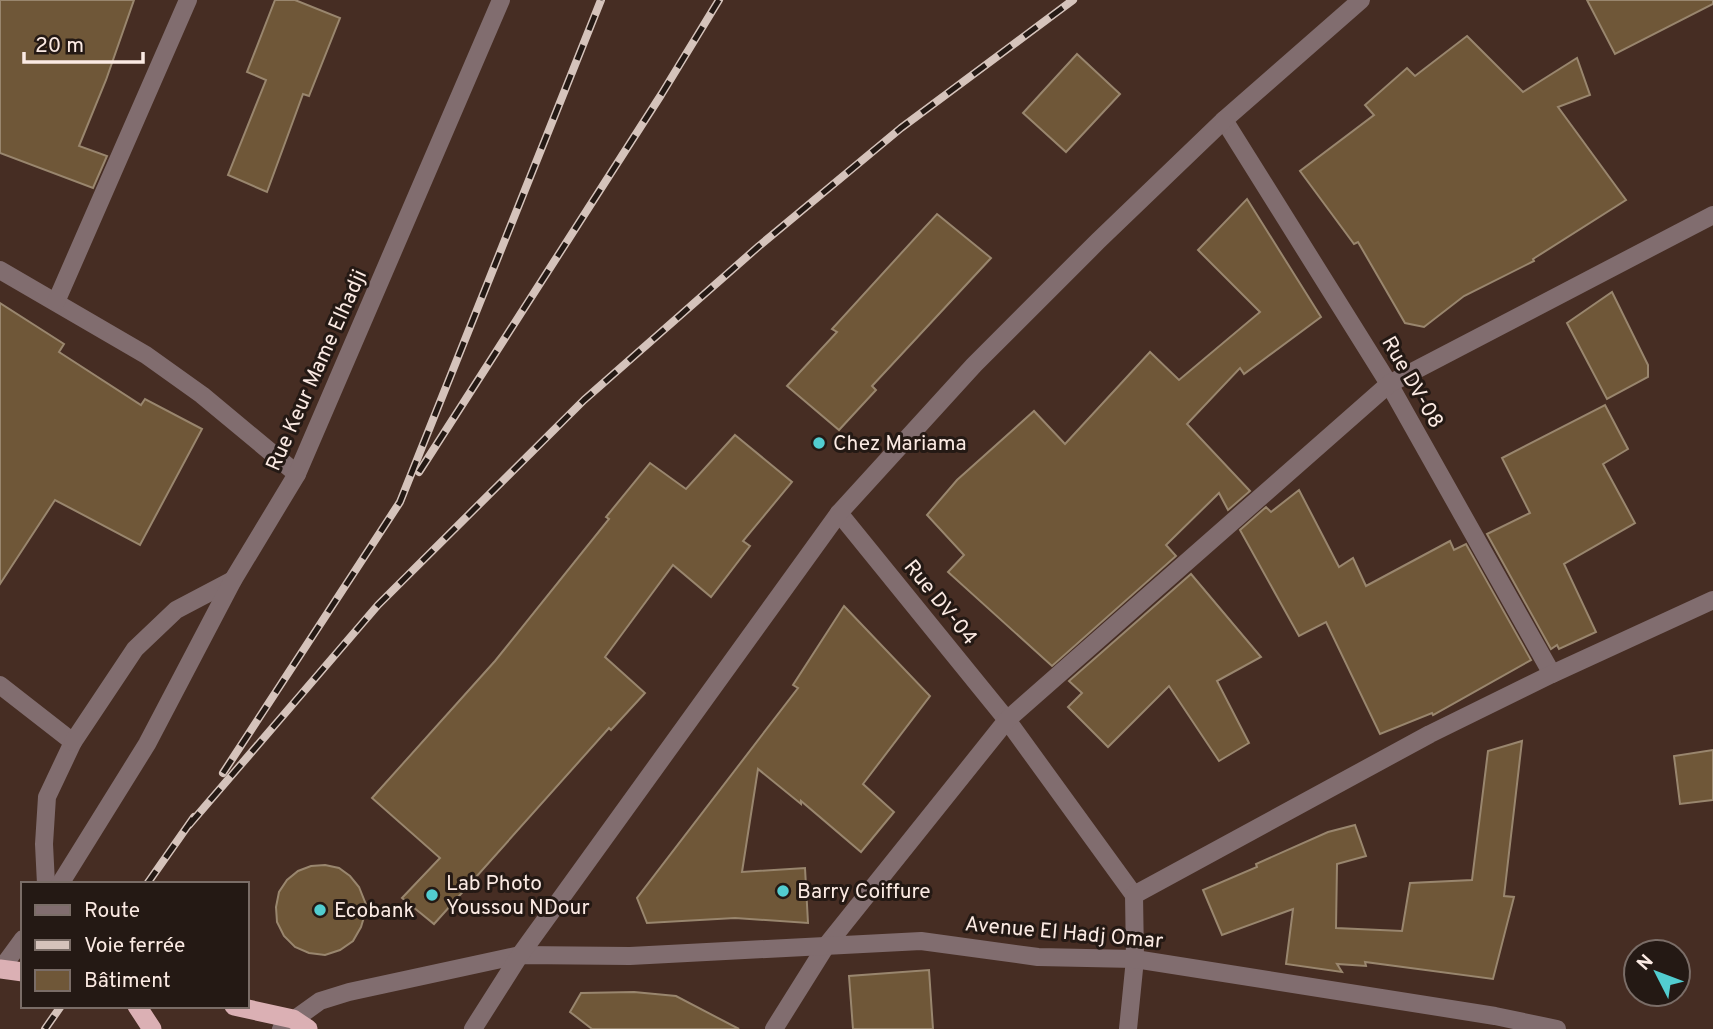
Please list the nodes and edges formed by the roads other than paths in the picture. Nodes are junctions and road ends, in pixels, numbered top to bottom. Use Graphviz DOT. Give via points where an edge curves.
graph roads {
  1 [pos="188,0"];
  2 [pos="500,0"];
  3 [pos="1361,0"];
  4 [pos="1224,120"];
  5 [pos="1713,215"];
  6 [pos="0,270"];
  7 [pos="56,302"];
  8 [pos="1389,384"];
  9 [pos="298,474"];
  10 [pos="839,513"];
  11 [pos="233,580"];
  12 [pos="1713,600"];
  13 [pos="1552,674"];
  14 [pos="0,685"];
  15 [pos="1007,720"];
  16 [pos="73,742"];
  17 [pos="46,882"];
  18 [pos="61,882"];
  19 [pos="1134,895"];
  20 [pos="21,942"];
  21 [pos="826,946"];
  22 [pos="520,955"];
  23 [pos="1135,959"];
  24 [pos="1,970"];
  25 [pos="21,972"];
  26 [pos="138,1008"];
  27 [pos="240,1008"];
  28 [pos="1494,1023"];
  29 [pos="294,1026"];
  30 [pos="152,1029"];
  31 [pos="473,1029"];
  32 [pos="774,1029"];
  33 [pos="1128,1029"];
  34 [pos="1557,1029"];
  1 -- 7 [label="street"];
  2 -- 9 [label="street, Rue Keur Mame Elhadji"];
  3 -- 4 [label="street"];
  4 -- 8 [label="street, Rue DV-08"];
  4 -- 10 [label="street" via="974,365"];
  5 -- 8 [label="street"];
  6 -- 7 [label="street"];
  7 -- 9 [label="street" via="157,363"];
  8 -- 13 [label="street, Rue DV-08"];
  8 -- 15 [label="street"];
  9 -- 11 [label="street, Rue Keur Mame Elhadji"];
  10 -- 15 [label="street, Rue DV-04"];
  10 -- 22 [label="street"];
  11 -- 16 [label="street" via="176,610 135,649"];
  11 -- 18 [label="street, Rue Keur Mame Elhadji" via="147,744"];
  12 -- 13 [label="street"];
  13 -- 19 [label="street" via="1430,734"];
  14 -- 16 [label="street"];
  15 -- 19 [label="street, Rue DV-04"];
  15 -- 21 [label="street"];
  16 -- 17 [label="street" via="47,797"];
  19 -- 23 [label="street"];
  20 -- 24 [label="street"];
  21 -- 22 [label="street, Avenue El Hadj Omar" via="630,956"];
  21 -- 23 [label="street, Avenue El Hadj Omar" via="921,941 1038,957"];
  21 -- 32 [label="street"];
  22 -- 29 [label="street, Avenue El Hadj Omar" via="320,1001"];
  22 -- 31 [label="street"];
  23 -- 28 [label="street, Avenue El Hadj Omar"];
  23 -- 33 [label="street"];
  24 -- 25 [label="highway"];
  26 -- 30 [label="highway"];
  27 -- 29 [label="highway"];
  28 -- 34 [label="street, Avenue El Hadj Omar"];
}
